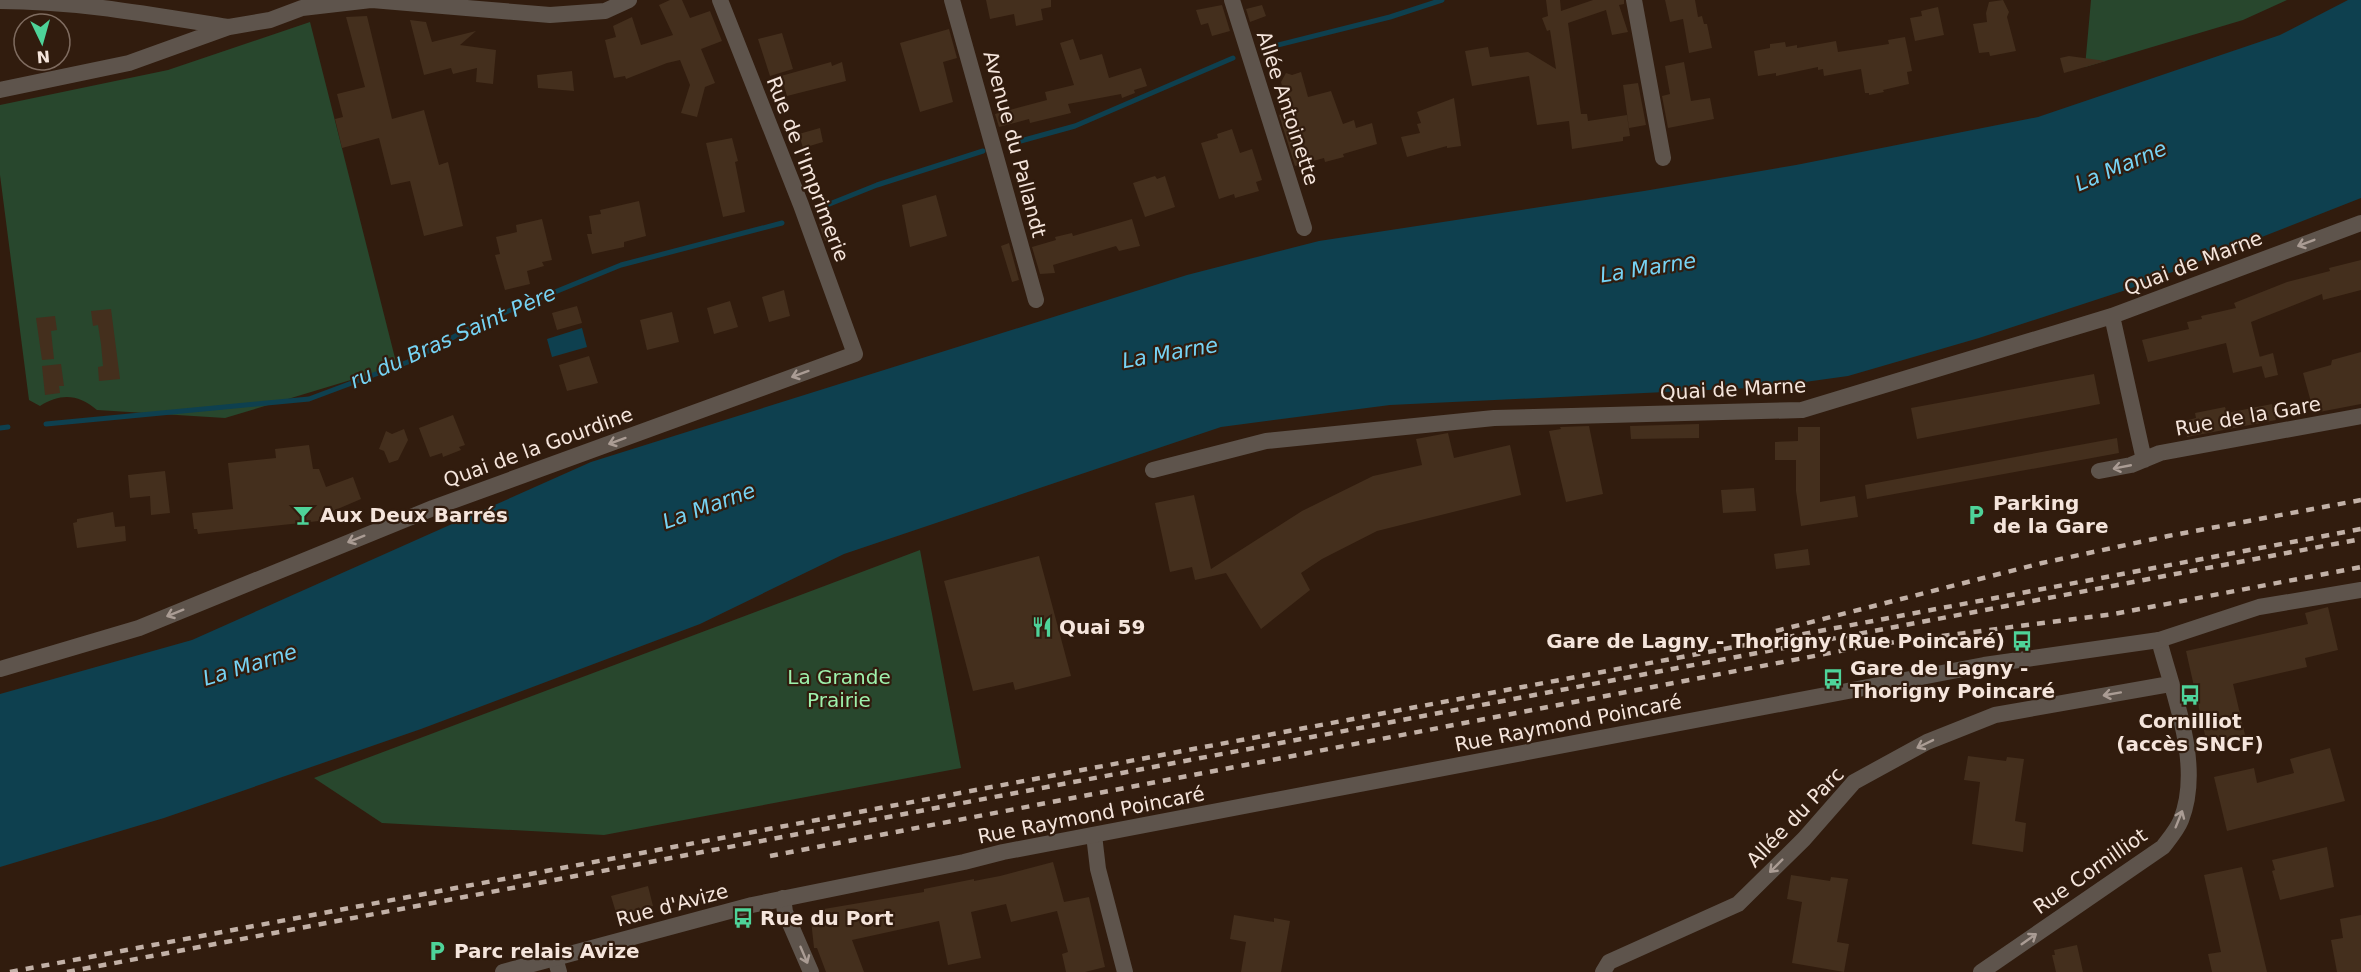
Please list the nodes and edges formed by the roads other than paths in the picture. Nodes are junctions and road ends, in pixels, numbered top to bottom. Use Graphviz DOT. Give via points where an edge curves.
graph roads {
  1 [pos="371,0"];
  2 [pos="629,0"];
  3 [pos="720,0"];
  4 [pos="952,0"];
  5 [pos="1232,0"];
  6 [pos="1634,0"];
  7 [pos="0,1"];
  8 [pos="229,27"];
  9 [pos="0,90"];
  10 [pos="1663,158"];
  11 [pos="2361,223"];
  12 [pos="1304,228"];
  13 [pos="1036,300"];
  14 [pos="2112,316"];
  15 [pos="855,354"];
  16 [pos="2361,416"];
  17 [pos="2144,460"];
  18 [pos="1153,470"];
  19 [pos="2099,471"];
  20 [pos="2361,590"];
  21 [pos="2159,640"];
  22 [pos="0,669"];
  23 [pos="2170,684"];
  24 [pos="1094,835"];
  25 [pos="783,898"];
  26 [pos="557,965"];
  27 [pos="503,972"];
  28 [pos="811,972"];
  29 [pos="1125,972"];
  30 [pos="1604,972"];
  31 [pos="1981,972"];
  1 -- 2 [label="street" via="550,15 604,11"];
  1 -- 8 [label="street" via="302,8 270,21"];
  3 -- 15 [label="street, Rue de l'Imprimerie"];
  4 -- 13 [label="street, Avenue du Pallandt"];
  5 -- 12 [label="street, Allée Antoinette"];
  6 -- 10 [label="street"];
  7 -- 8 [label="street" via="118,9"];
  8 -- 9 [label="street" via="129,63"];
  11 -- 14 [label="street, Quai de Marne, one-way"];
  14 -- 17 [label="street"];
  14 -- 18 [label="street, Quai de Marne" via="1802,410 1494,418 1266,441"];
  15 -- 22 [label="street, Quai de la Gourdine, one-way" via="433,508 139,628"];
  16 -- 17 [label="street, Rue de la Gare" via="2160,453"];
  17 -- 19 [label="street, Rue de la Gare, one-way"];
  20 -- 21 [label="street, Rue Raymond Poincaré" via="2259,607"];
  21 -- 23 [label="street, Rue Cornilliot"];
  21 -- 24 [label="street, Rue Raymond Poincaré" via="1984,665"];
  23 -- 30 [label="street, Allée du Parc, one-way" via="1995,715 1927,742 1854,782 1804,839 1738,904 1609,962"];
  31 -- 23 [label="street, Rue Cornilliot, one-way" via="2163,847 2170,838 2181,821 2188,790 2187,751"];
  24 -- 25 [label="street, Rue Raymond Poincaré"];
  24 -- 29 [label="street" via="1098,869"];
  25 -- 26 [label="street, Rue d'Avize"];
  25 -- 28 [label="street, one-way" via="785,912"];
  26 -- 27 [label="street, Rue d'Avize"];
}
